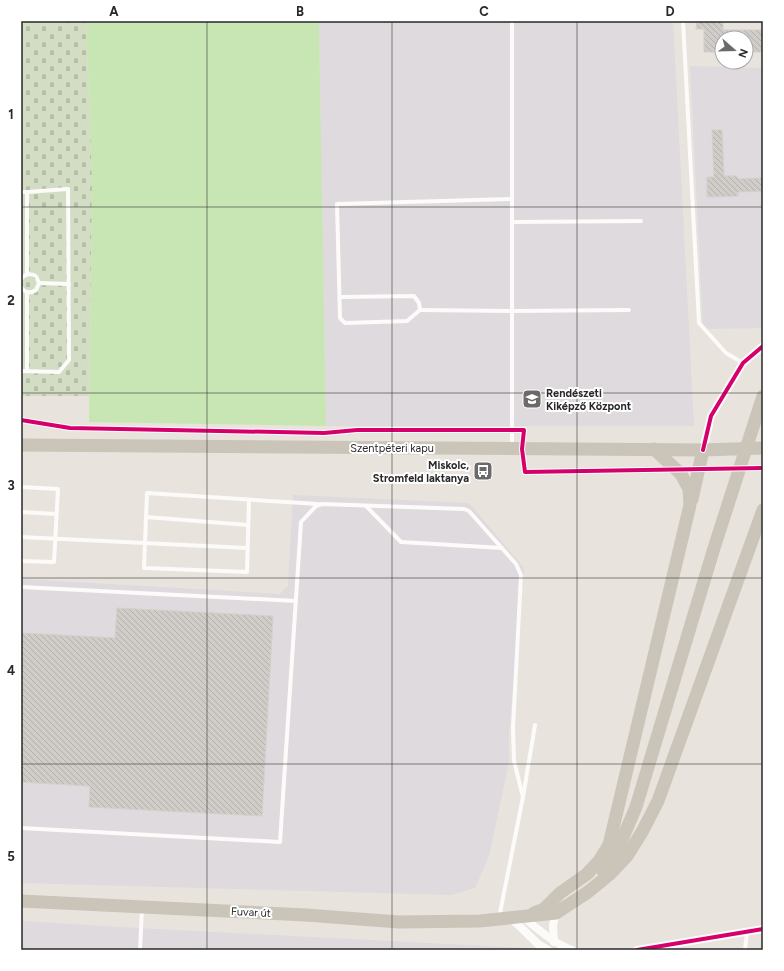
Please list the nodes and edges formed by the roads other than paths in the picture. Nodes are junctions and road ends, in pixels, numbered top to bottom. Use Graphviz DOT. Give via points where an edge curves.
graph roads {
  1 [pos="512,21"];
  2 [pos="683,21"];
  3 [pos="21,192"];
  4 [pos="27,192"];
  5 [pos="512,199"];
  6 [pos="641,221"];
  7 [pos="512,222"];
  8 [pos="27,274"];
  9 [pos="21,279"];
  10 [pos="39,283"];
  11 [pos="69,284"];
  12 [pos="21,287"];
  13 [pos="27,292"];
  14 [pos="340,297"];
  15 [pos="420,310"];
  16 [pos="629,310"];
  17 [pos="512,311"];
  18 [pos="763,346"];
  19 [pos="743,363"];
  20 [pos="21,371"];
  21 [pos="27,371"];
  22 [pos="762,398"];
  23 [pos="21,445"];
  24 [pos="763,448"];
  25 [pos="512,449"];
  26 [pos="654,449"];
  27 [pos="703,450"];
  28 [pos="21,488"];
  29 [pos="249,500"];
  30 [pos="322,504"];
  31 [pos="690,505"];
  32 [pos="365,506"];
  33 [pos="763,510"];
  34 [pos="21,512"];
  35 [pos="56,514"];
  36 [pos="146,517"];
  37 [pos="248,525"];
  38 [pos="21,537"];
  39 [pos="55,539"];
  40 [pos="145,543"];
  41 [pos="247,548"];
  42 [pos="502,548"];
  43 [pos="21,561"];
  44 [pos="21,587"];
  45 [pos="296,601"];
  46 [pos="535,725"];
  47 [pos="523,797"];
  48 [pos="21,828"];
  49 [pos="21,901"];
  50 [pos="142,907"];
  51 [pos="556,913"];
  52 [pos="511,919"];
  53 [pos="763,929"];
  54 [pos="747,932"];
  55 [pos="554,942"];
  56 [pos="538,944"];
  57 [pos="140,950"];
  58 [pos="548,950"];
  59 [pos="572,950"];
  60 [pos="637,950"];
  61 [pos="745,950"];
  1 -- 5 [label="lane"];
  2 -- 19 [label="lane" via="699,323 726,353"];
  3 -- 4 [label="lane"];
  4 -- 8 [label="lane"];
  4 -- 11 [label="lane" via="68,189"];
  5 -- 7 [label="lane"];
  5 -- 14 [label="lane" via="337,204"];
  6 -- 7 [label="lane"];
  7 -- 17 [label="lane"];
  8 -- 9 [label="lane"];
  8 -- 10 [label="lane" via="36,276"];
  10 -- 11 [label="lane"];
  10 -- 13 [label="lane" via="36,290"];
  11 -- 21 [label="lane" via="69,360 59,372"];
  12 -- 13 [label="lane"];
  13 -- 21 [label="lane"];
  14 -- 15 [label="lane" via="414,296"];
  14 -- 15 [label="lane" via="340,318 346,323 407,321"];
  15 -- 17 [label="lane"];
  16 -- 17 [label="lane"];
  17 -- 25 [label="lane"];
  18 -- 19 [label="street"];
  19 -- 27 [label="street" via="711,416"];
  20 -- 21 [label="lane"];
  22 -- 52 [label="main road" via="730,495 636,807 618,849 589,884 557,905 540,913"];
  23 -- 25 [label="main road, Szentpéteri kapu"];
  24 -- 27 [label="main road, Szentpéteri kapu"];
  25 -- 26 [label="main road, Szentpéteri kapu"];
  26 -- 27 [label="main road, Szentpéteri kapu"];
  26 -- 31 [label="main road" via="681,474 689,489"];
  27 -- 31 [label="main road"];
  28 -- 35 [label="lane" via="58,489"];
  29 -- 30 [label="lane"];
  29 -- 36 [label="lane" via="147,493"];
  29 -- 37 [label="lane"];
  30 -- 32 [label="lane"];
  30 -- 45 [label="lane" via="316,506 301,522"];
  31 -- 52 [label="main road" via="610,844 587,874 560,893 544,909"];
  32 -- 42 [label="lane" via="401,542"];
  32 -- 42 [label="lane" via="464,509 469,511"];
  33 -- 51 [label="main road" via="658,800 642,832 627,856 610,874"];
  34 -- 35 [label="lane"];
  35 -- 39 [label="lane"];
  36 -- 37 [label="lane"];
  36 -- 40 [label="lane"];
  37 -- 41 [label="lane"];
  38 -- 39 [label="lane"];
  39 -- 40 [label="lane"];
  39 -- 43 [label="lane" via="54,562"];
  40 -- 41 [label="lane"];
  40 -- 41 [label="lane" via="144,568 246,572"];
  42 -- 47 [label="lane" via="516,564 521,575 513,728 514,761"];
  44 -- 45 [label="lane"];
  45 -- 48 [label="lane" via="280,842"];
  46 -- 47 [label="lane"];
  47 -- 52 [label="lane"];
  49 -- 50 [label="main road, Fuvar út"];
  50 -- 52 [label="main road, Fuvar út" via="399,922 480,922"];
  50 -- 57 [label="lane"];
  51 -- 52 [label="main road"];
  51 -- 55 [label="street" via="553,925"];
  52 -- 55 [label="street"];
  52 -- 56 [label="street"];
  52 -- 56 [label="street" via="531,934"];
  53 -- 54 [label="street"];
  54 -- 60 [label="street"];
  54 -- 61 [label="lane"];
  55 -- 59 [label="street"];
  56 -- 58 [label="street"];
}
